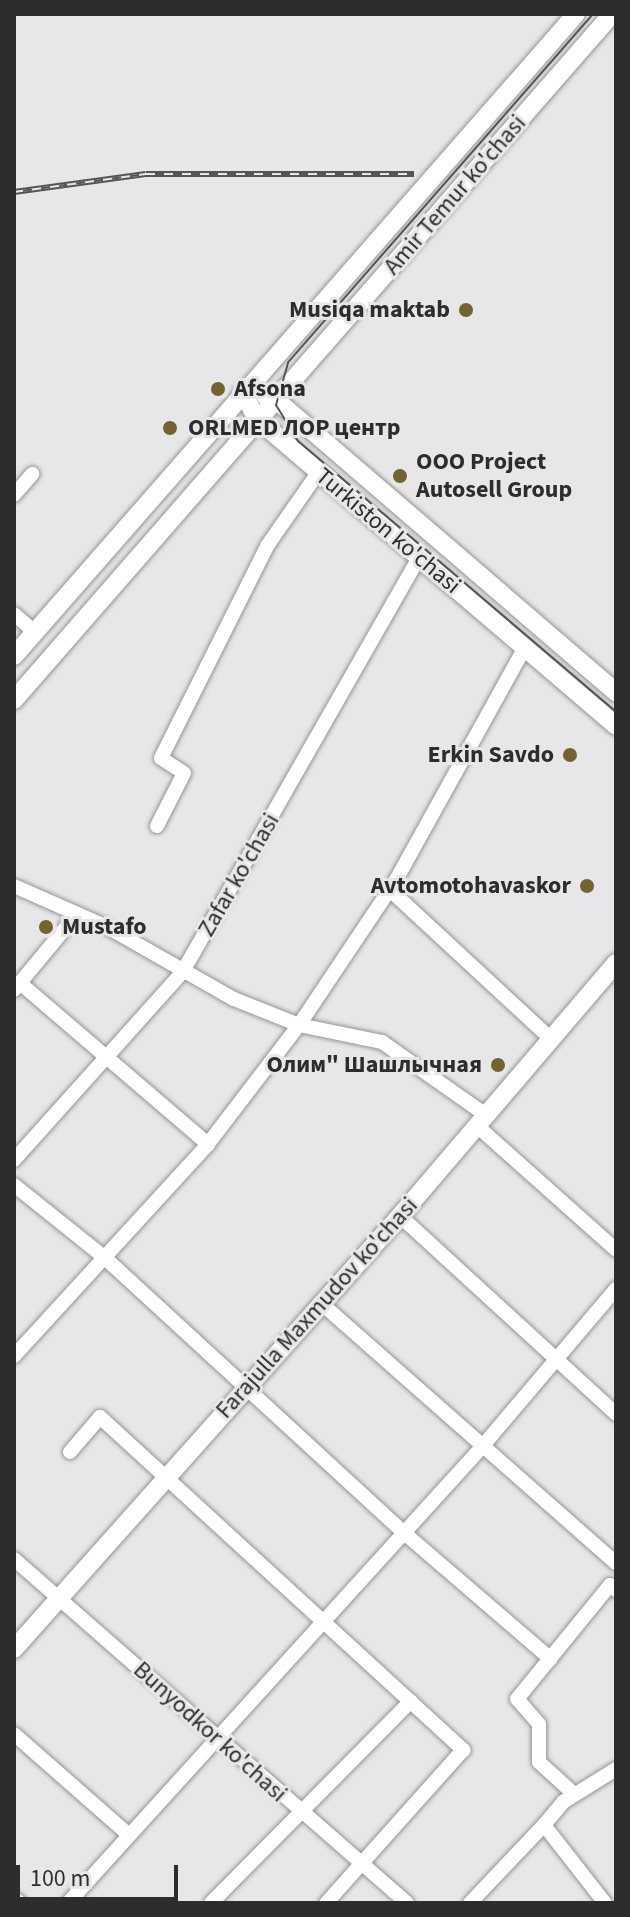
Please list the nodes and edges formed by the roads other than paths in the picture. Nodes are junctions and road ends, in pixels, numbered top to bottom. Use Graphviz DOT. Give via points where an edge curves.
graph roads {
  1 [pos="576,14"];
  2 [pos="612,14"];
  3 [pos="243,392"];
  4 [pos="275,399"];
  5 [pos="257,419"];
  6 [pos="318,473"];
  7 [pos="32,474"];
  8 [pos="14,495"];
  9 [pos="419,557"];
  10 [pos="14,614"];
  11 [pos="35,632"];
  12 [pos="525,647"];
  13 [pos="14,656"];
  14 [pos="616,692"];
  15 [pos="14,700"];
  16 [pos="616,726"];
  17 [pos="157,826"];
  18 [pos="14,886"];
  19 [pos="389,889"];
  20 [pos="77,914"];
  21 [pos="616,963"];
  22 [pos="182,973"];
  23 [pos="17,987"];
  24 [pos="299,1025"];
  25 [pos="551,1039"];
  26 [pos="106,1061"];
  27 [pos="482,1120"];
  28 [pos="208,1144"];
  29 [pos="14,1160"];
  30 [pos="14,1185"];
  31 [pos="400,1216"];
  32 [pos="616,1250"];
  33 [pos="104,1257"];
  34 [pos="616,1289"];
  35 [pos="322,1304"];
  36 [pos="14,1356"];
  37 [pos="556,1360"];
  38 [pos="246,1389"];
  39 [pos="616,1414"];
  40 [pos="481,1448"];
  41 [pos="70,1452"];
  42 [pos="168,1476"];
  43 [pos="402,1531"];
  44 [pos="14,1559"];
  45 [pos="616,1563"];
  46 [pos="616,1590"];
  47 [pos="60,1597"];
  48 [pos="324,1620"];
  49 [pos="14,1649"];
  50 [pos="551,1659"];
  51 [pos="411,1701"];
  52 [pos="14,1734"];
  53 [pos="218,1738"];
  54 [pos="616,1769"];
  55 [pos="574,1794"];
  56 [pos="299,1812"];
  57 [pos="544,1825"];
  58 [pos="129,1835"];
  59 [pos="359,1864"];
  60 [pos="14,1898"];
  61 [pos="20,1903"];
  62 [pos="68,1903"];
  63 [pos="211,1903"];
  64 [pos="326,1903"];
  65 [pos="407,1903"];
  66 [pos="470,1903"];
  67 [pos="605,1903"];
  1 -- 3 [label="main road, Amir Temur ko'chasi"];
  2 -- 4 [label="main road, Amir Temur ko'chasi"];
  3 -- 4 [label="main road, Turkiston ko'chasi"];
  3 -- 5 [label="main road, Turkiston ko'chasi"];
  3 -- 11 [label="main road, Amir Temur ko'chasi"];
  4 -- 5 [label="main road, Amir Temur ko'chasi"];
  4 -- 14 [label="main road, Turkiston ko'chasi"];
  5 -- 6 [label="main road, Turkiston ko'chasi"];
  5 -- 15 [label="main road, Amir Temur ko'chasi"];
  6 -- 9 [label="main road, Turkiston ko'chasi"];
  6 -- 17 [label="street" via="267,546 161,758 184,773"];
  7 -- 8 [label="street"];
  9 -- 12 [label="main road, Turkiston ko'chasi"];
  9 -- 22 [label="street, Zafar ko'chasi"];
  10 -- 11 [label="street"];
  11 -- 13 [label="main road, Amir Temur ko'chasi"];
  12 -- 16 [label="main road, Turkiston ko'chasi"];
  12 -- 19 [label="street"];
  18 -- 20 [label="street"];
  19 -- 24 [label="street"];
  19 -- 25 [label="street"];
  20 -- 22 [label="street"];
  20 -- 23 [label="street"];
  21 -- 25 [label="main road, Farajulla Maxmudov ko'chasi"];
  22 -- 24 [label="street"];
  22 -- 26 [label="street, Zafar ko'chasi"];
  23 -- 26 [label="street"];
  24 -- 27 [label="street" via="382,1042"];
  24 -- 28 [label="street"];
  25 -- 27 [label="main road, Farajulla Maxmudov ko'chasi"];
  26 -- 28 [label="street"];
  26 -- 29 [label="street, Zafar ko'chasi"];
  27 -- 31 [label="main road, Farajulla Maxmudov ko'chasi"];
  27 -- 32 [label="street"];
  28 -- 33 [label="street"];
  30 -- 33 [label="street"];
  31 -- 35 [label="main road, Farajulla Maxmudov ko'chasi"];
  31 -- 37 [label="street"];
  33 -- 36 [label="street"];
  33 -- 38 [label="street"];
  34 -- 37 [label="street"];
  35 -- 38 [label="main road, Farajulla Maxmudov ko'chasi"];
  35 -- 40 [label="street"];
  37 -- 39 [label="street"];
  37 -- 40 [label="street"];
  38 -- 42 [label="main road, Farajulla Maxmudov ko'chasi"];
  38 -- 43 [label="street"];
  40 -- 43 [label="street"];
  40 -- 45 [label="street"];
  41 -- 42 [label="street" via="100,1417"];
  42 -- 47 [label="main road, Farajulla Maxmudov ko'chasi"];
  42 -- 48 [label="street"];
  43 -- 48 [label="street"];
  43 -- 50 [label="street"];
  44 -- 47 [label="street, Bunyodkor ko'chasi"];
  46 -- 50 [label="street" via="610,1585"];
  47 -- 49 [label="main road, Farajulla Maxmudov ko'chasi"];
  47 -- 53 [label="street, Bunyodkor ko'chasi"];
  48 -- 51 [label="street"];
  48 -- 53 [label="street"];
  50 -- 55 [label="street" via="517,1699 539,1724 539,1762"];
  51 -- 56 [label="street"];
  51 -- 59 [label="street" via="463,1750"];
  52 -- 58 [label="street"];
  53 -- 56 [label="street, Bunyodkor ko'chasi"];
  53 -- 58 [label="street"];
  54 -- 55 [label="street"];
  55 -- 57 [label="street"];
  56 -- 59 [label="street, Bunyodkor ko'chasi"];
  56 -- 63 [label="street"];
  57 -- 66 [label="street"];
  57 -- 67 [label="street"];
  58 -- 62 [label="street"];
  59 -- 64 [label="street"];
  59 -- 65 [label="street, Bunyodkor ko'chasi"];
  60 -- 61 [label="street"];
}
